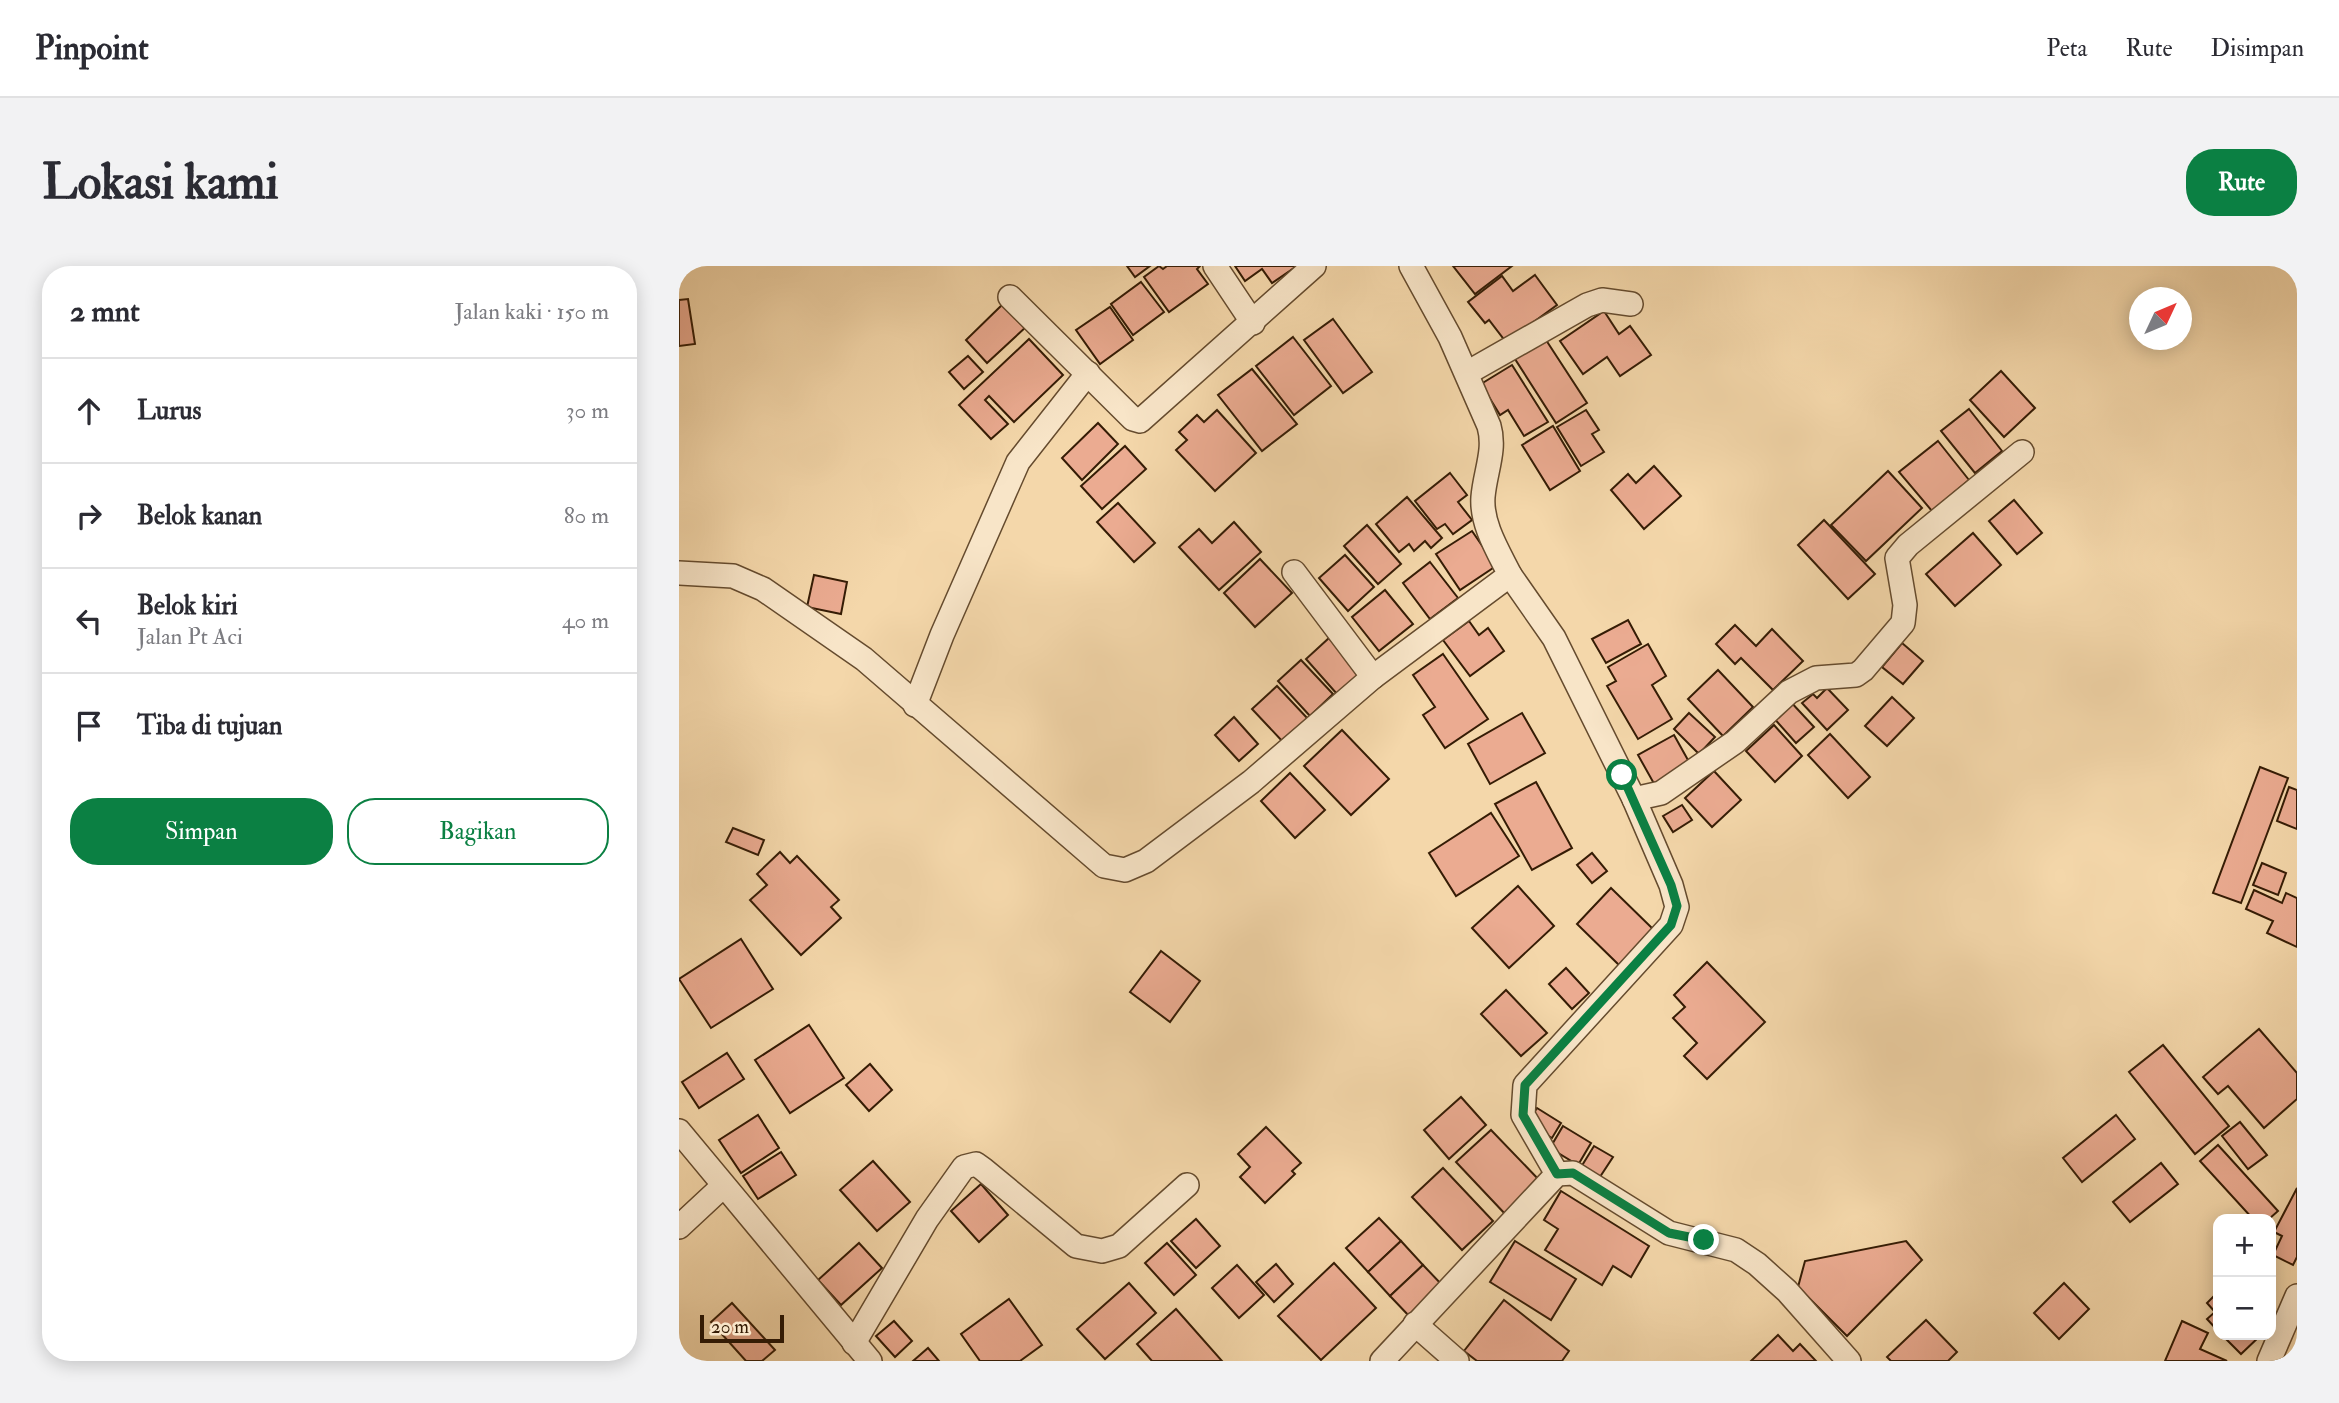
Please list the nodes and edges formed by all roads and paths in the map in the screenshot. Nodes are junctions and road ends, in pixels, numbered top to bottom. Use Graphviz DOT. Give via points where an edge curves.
graph roads {
  1 [pos="1215,266"];
  2 [pos="1314,266"];
  3 [pos="1411,266"];
  4 [pos="1010,297"];
  5 [pos="1631,304"];
  6 [pos="1252,324"];
  7 [pos="1088,373"];
  8 [pos="1467,373"];
  9 [pos="2022,452"];
  10 [pos="1294,572"];
  11 [pos="679,573"];
  12 [pos="1510,575"];
  13 [pos="1373,677"];
  14 [pos="915,705"];
  15 [pos="1634,799"];
  16 [pos="679,1131"];
  17 [pos="1554,1178"];
  18 [pos="1187,1185"];
  19 [pos="722,1186"];
  20 [pos="679,1227"];
  21 [pos="2297,1296"];
  22 [pos="1415,1324"];
  23 [pos="854,1343"];
  24 [pos="870,1361"];
  25 [pos="1382,1361"];
  26 [pos="1457,1361"];
  27 [pos="1849,1361"];
  28 [pos="2269,1361"];
  1 -- 6 [label="street"];
  2 -- 6 [label="street"];
  3 -- 8 [label="street"];
  4 -- 7 [label="street"];
  5 -- 8 [label="street" via="1602,300 1587,305"];
  6 -- 7 [label="street" via="1143,421 1133,419"];
  7 -- 14 [label="street" via="1018,463"];
  8 -- 12 [label="street" via="1493,438 1484,518"];
  9 -- 15 [label="street" via="1897,558 1905,605 1903,623 1863,670 1856,675 1816,678 1789,692 1735,742 1661,793"];
  10 -- 13 [label="street"];
  11 -- 14 [label="street" via="733,576 763,589 864,659"];
  12 -- 13 [label="street"];
  12 -- 15 [label="street" via="1554,638"];
  13 -- 14 [label="street" via="1251,782 1146,861 1125,870 1104,866"];
  15 -- 17 [label="street" via="1677,906 1671,925 1525,1085 1523,1115"];
  16 -- 19 [label="street"];
  17 -- 22 [label="street"];
  17 -- 27 [label="street" via="1573,1173 1669,1233 1736,1250 1787,1291"];
  18 -- 23 [label="street" via="1119,1246 1102,1251 1076,1246 976,1164 964,1167 927,1219"];
  19 -- 20 [label="street"];
  19 -- 23 [label="street"];
  21 -- 28 [label="street"];
  22 -- 25 [label="street"];
  22 -- 26 [label="street"];
  23 -- 24 [label="street"];
}
